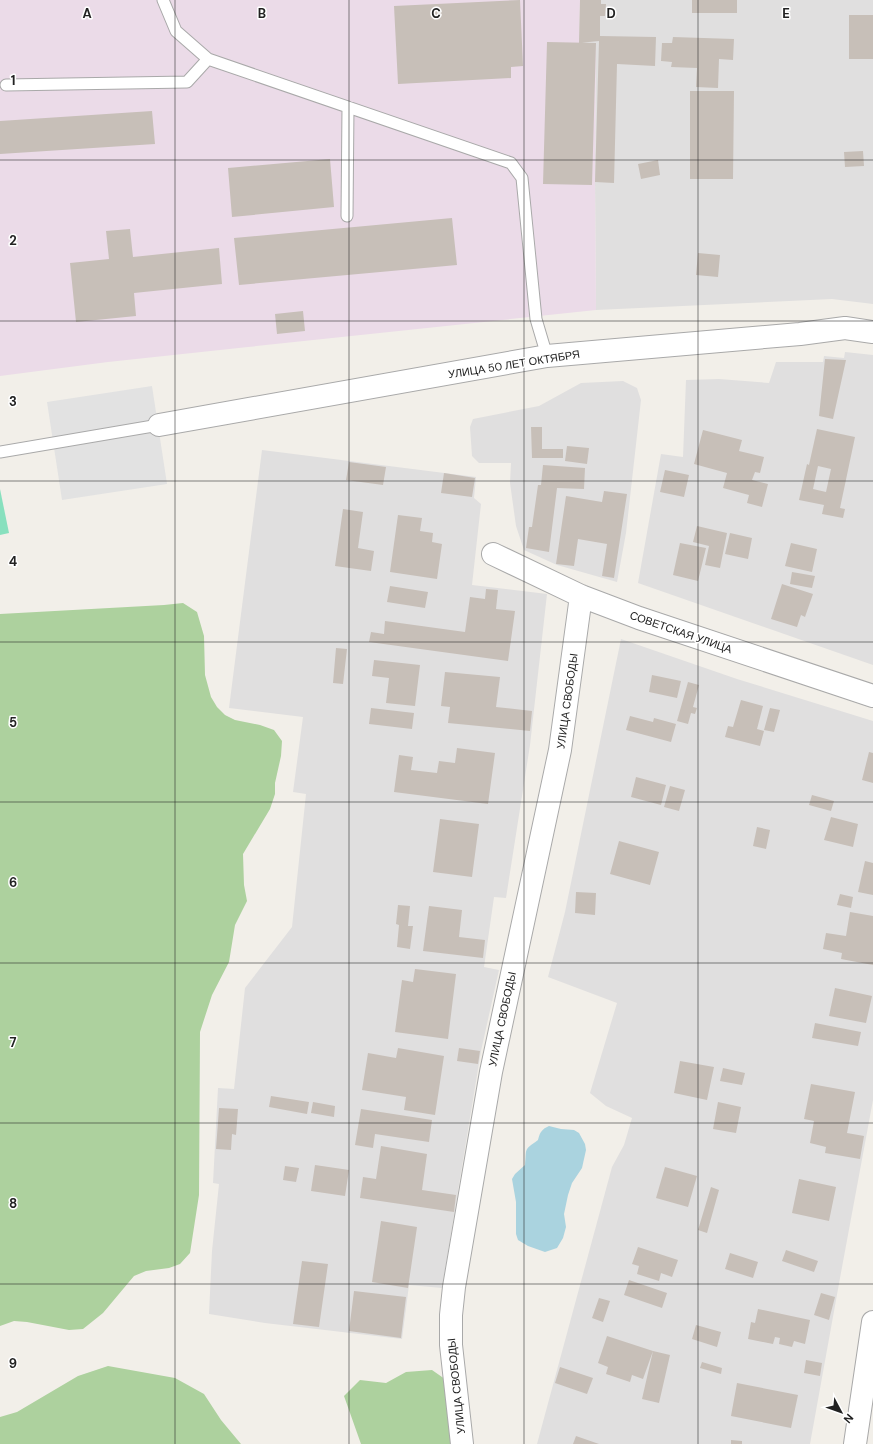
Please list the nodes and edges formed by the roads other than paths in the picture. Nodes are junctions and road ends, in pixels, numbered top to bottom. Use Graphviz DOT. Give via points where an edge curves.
graph roads {
  1 [pos="163,0"];
  2 [pos="208,59"];
  3 [pos="6,85"];
  4 [pos="348,107"];
  5 [pos="347,216"];
  6 [pos="873,332"];
  7 [pos="547,356"];
  8 [pos="158,425"];
  9 [pos="0,452"];
  10 [pos="493,554"];
  11 [pos="581,596"];
  12 [pos="873,696"];
  13 [pos="873,1322"];
  14 [pos="462,1444"];
  15 [pos="855,1444"];
  1 -- 2 [label="lane" via="176,31"];
  2 -- 3 [label="lane" via="187,82"];
  2 -- 4 [label="lane"];
  4 -- 5 [label="lane"];
  4 -- 7 [label="lane" via="511,163 522,178 536,319"];
  6 -- 7 [label="street, УЛИЦА 50 ЛЕТ ОКТЯБРЯ" via="845,328"];
  7 -- 8 [label="street, УЛИЦА 50 ЛЕТ ОКТЯБРЯ"];
  8 -- 9 [label="lane"];
  10 -- 11 [label="street, СОВЕТСКАЯ УЛИЦА"];
  11 -- 12 [label="street, СОВЕТСКАЯ УЛИЦА" via="639,618"];
  11 -- 14 [label="street, УЛИЦА СВОБОДЫ" via="560,750 490,1072 454,1287 451,1346"];
  13 -- 15 [label="street"];
}
